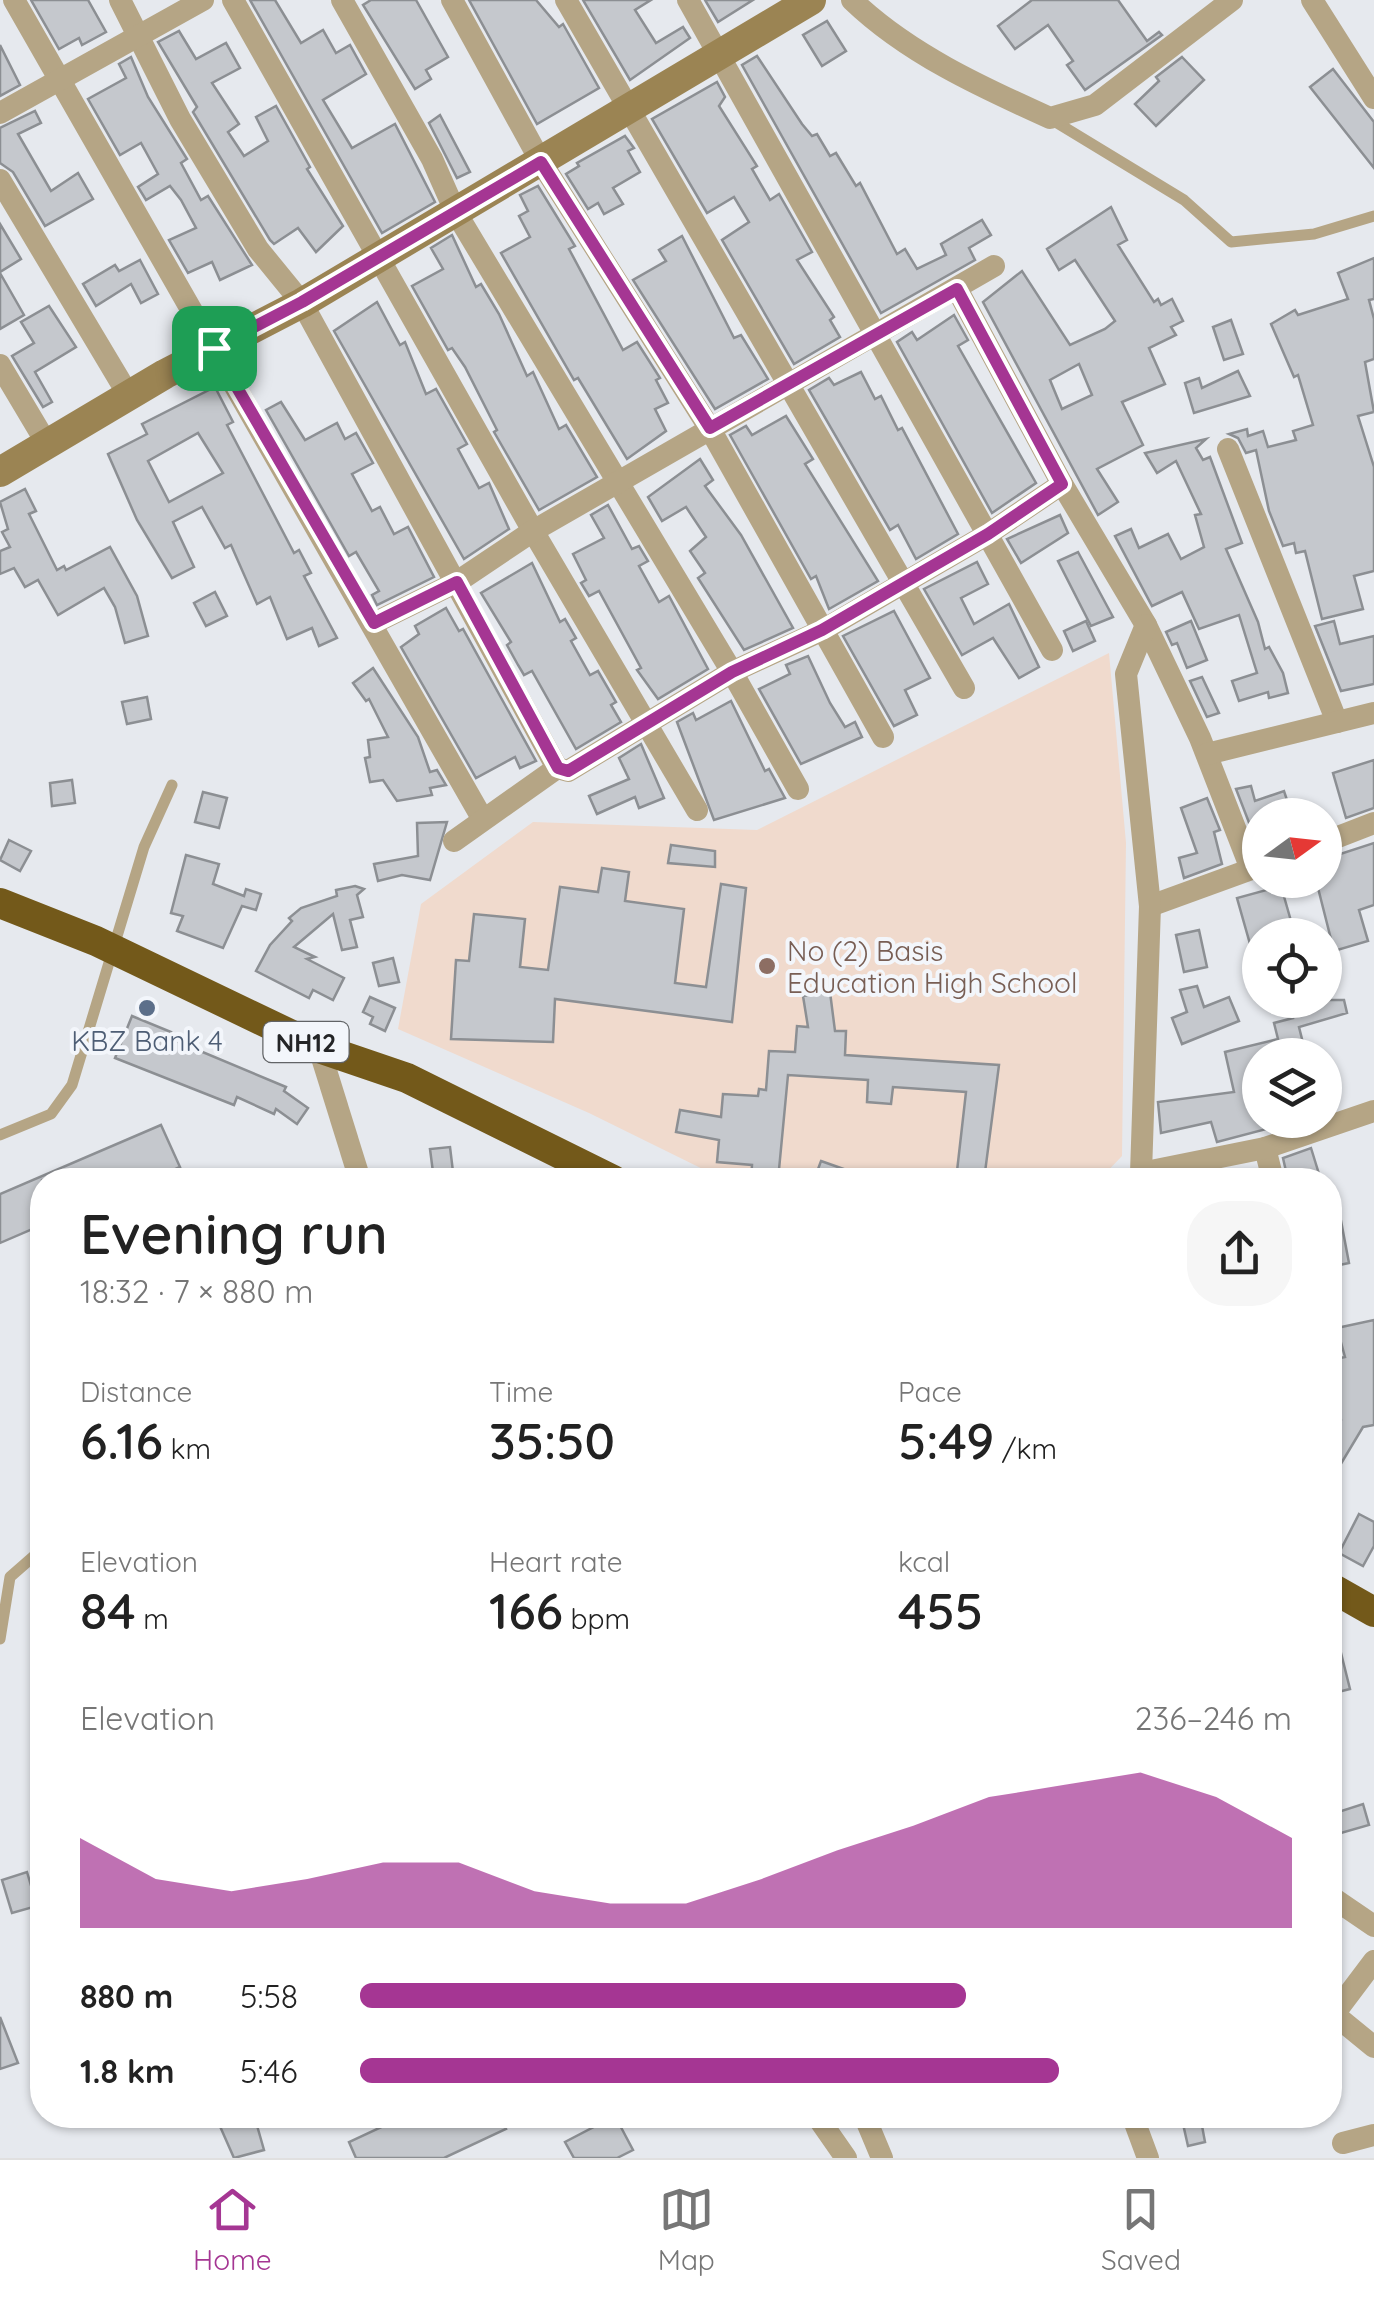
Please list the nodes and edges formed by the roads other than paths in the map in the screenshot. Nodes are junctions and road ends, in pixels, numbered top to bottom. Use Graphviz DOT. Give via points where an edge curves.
graph roads {
  1 [pos="14,0"];
  2 [pos="120,0"];
  3 [pos="204,0"];
  4 [pos="233,0"];
  5 [pos="342,0"];
  6 [pos="452,0"];
  7 [pos="566,0"];
  8 [pos="688,0"];
  9 [pos="811,0"];
  10 [pos="852,0"];
  11 [pos="1232,0"];
  12 [pos="1312,0"];
  13 [pos="140,35"];
  14 [pos="719,53"];
  15 [pos="60,79"];
  16 [pos="1374,98"];
  17 [pos="630,108"];
  18 [pos="0,112"];
  19 [pos="1050,118"];
  20 [pos="541,162"];
  21 [pos="0,180"];
  22 [pos="455,211"];
  23 [pos="1374,216"];
  24 [pos="378,258"];
  25 [pos="994,266"];
  26 [pos="957,289"];
  27 [pos="302,302"];
  28 [pos="879,334"];
  29 [pos="214,348"];
  30 [pos="0,365"];
  31 [pos="792,383"];
  32 [pos="128,396"];
  33 [pos="710,428"];
  34 [pos="48,444"];
  35 [pos="1228,449"];
  36 [pos="0,472"];
  37 [pos="620,484"];
  38 [pos="1062,484"];
  39 [pos="533,532"];
  40 [pos="988,534"];
  41 [pos="903,581"];
  42 [pos="457,582"];
  43 [pos="374,623"];
  44 [pos="1146,625"];
  45 [pos="822,630"];
  46 [pos="1052,650"];
  47 [pos="732,672"];
  48 [pos="964,688"];
  49 [pos="1374,713"];
  50 [pos="1337,722"];
  51 [pos="648,724"];
  52 [pos="883,737"];
  53 [pos="1207,754"];
  54 [pos="558,768"];
  55 [pos="172,786"];
  56 [pos="798,790"];
  57 [pos="697,810"];
  58 [pos="482,818"];
  59 [pos="1374,823"];
  60 [pos="1342,835"];
  61 [pos="1242,837"];
  62 [pos="454,842"];
  63 [pos="1242,873"];
  64 [pos="0,903"];
  65 [pos="1150,906"];
  66 [pos="112,949"];
  67 [pos="319,1048"];
  68 [pos="1374,1112"];
  69 [pos="0,1135"];
  70 [pos="1265,1148"];
  71 [pos="356,1168"];
  72 [pos="589,1168"];
  73 [pos="1137,1168"];
  74 [pos="1174,1168"];
  75 [pos="1270,1168"];
  76 [pos="30,1560"];
  77 [pos="1342,1594"];
  78 [pos="1374,1612"];
  79 [pos="0,1638"];
  80 [pos="1342,1904"];
  81 [pos="1374,1926"];
  82 [pos="1374,1961"];
  83 [pos="1342,2000"];
  84 [pos="1342,2020"];
  85 [pos="1374,2047"];
  86 [pos="825,2128"];
  87 [pos="869,2128"];
  88 [pos="1137,2128"];
  89 [pos="1374,2135"];
  90 [pos="1343,2143"];
  91 [pos="846,2158"];
  92 [pos="882,2158"];
  93 [pos="1148,2158"];
  1 -- 15 [label="street"];
  2 -- 13 [label="street"];
  3 -- 13 [label="street"];
  4 -- 24 [label="street"];
  5 -- 22 [label="street"];
  6 -- 20 [label="street"];
  7 -- 17 [label="street"];
  8 -- 14 [label="street"];
  9 -- 14 [label="street"];
  10 -- 19 [label="street" via="977,84"];
  11 -- 19 [label="street" via="1096,105"];
  12 -- 16 [label="street"];
  13 -- 15 [label="street"];
  13 -- 27 [label="street" via="189,135 258,248"];
  14 -- 17 [label="street"];
  14 -- 28 [label="street"];
  15 -- 18 [label="street"];
  15 -- 29 [label="street"];
  17 -- 20 [label="street"];
  17 -- 31 [label="street"];
  19 -- 23 [label="lane" via="1184,200 1231,242 1314,234"];
  20 -- 22 [label="street"];
  20 -- 33 [label="street"];
  21 -- 32 [label="street"];
  22 -- 24 [label="street"];
  22 -- 37 [label="street"];
  24 -- 27 [label="street"];
  24 -- 39 [label="street"];
  25 -- 26 [label="street"];
  26 -- 28 [label="street"];
  26 -- 38 [label="street"];
  27 -- 29 [label="street"];
  27 -- 42 [label="street"];
  28 -- 31 [label="street"];
  28 -- 40 [label="street"];
  29 -- 32 [label="street"];
  29 -- 43 [label="street"];
  30 -- 34 [label="street"];
  31 -- 33 [label="street"];
  31 -- 41 [label="street"];
  32 -- 34 [label="street"];
  33 -- 37 [label="street"];
  33 -- 45 [label="street"];
  34 -- 36 [label="street"];
  35 -- 50 [label="street"];
  37 -- 39 [label="street"];
  37 -- 47 [label="street"];
  38 -- 40 [label="street"];
  38 -- 44 [label="street"];
  39 -- 42 [label="street"];
  39 -- 51 [label="street"];
  40 -- 41 [label="street"];
  40 -- 46 [label="street"];
  41 -- 45 [label="street"];
  41 -- 48 [label="street"];
  42 -- 43 [label="street"];
  42 -- 54 [label="street"];
  43 -- 58 [label="street"];
  44 -- 53 [label="street"];
  44 -- 65 [label="street" via="1126,674"];
  45 -- 47 [label="street"];
  45 -- 52 [label="street"];
  47 -- 51 [label="street"];
  47 -- 56 [label="street"];
  49 -- 50 [label="street"];
  50 -- 53 [label="street"];
  51 -- 54 [label="street" via="568,771"];
  51 -- 57 [label="street"];
  53 -- 61 [label="street"];
  54 -- 58 [label="street"];
  55 -- 66 [label="lane" via="144,847"];
  58 -- 62 [label="street"];
  59 -- 60 [label="street"];
  63 -- 65 [label="street"];
  64 -- 66 [label="highway, NH12"];
  65 -- 73 [label="street"];
  66 -- 67 [label="highway, NH12"];
  66 -- 69 [label="lane" via="72,1085 51,1114"];
  67 -- 71 [label="street"];
  67 -- 72 [label="highway, NH12" via="407,1078"];
  68 -- 70 [label="street"];
  70 -- 74 [label="street"];
  70 -- 75 [label="street"];
  76 -- 79 [label="lane" via="10,1578"];
  77 -- 78 [label="highway"];
  80 -- 81 [label="street"];
  82 -- 83 [label="street"];
  84 -- 85 [label="street"];
  86 -- 91 [label="street"];
  87 -- 92 [label="street"];
  88 -- 93 [label="street"];
  89 -- 90 [label="street"];
}
